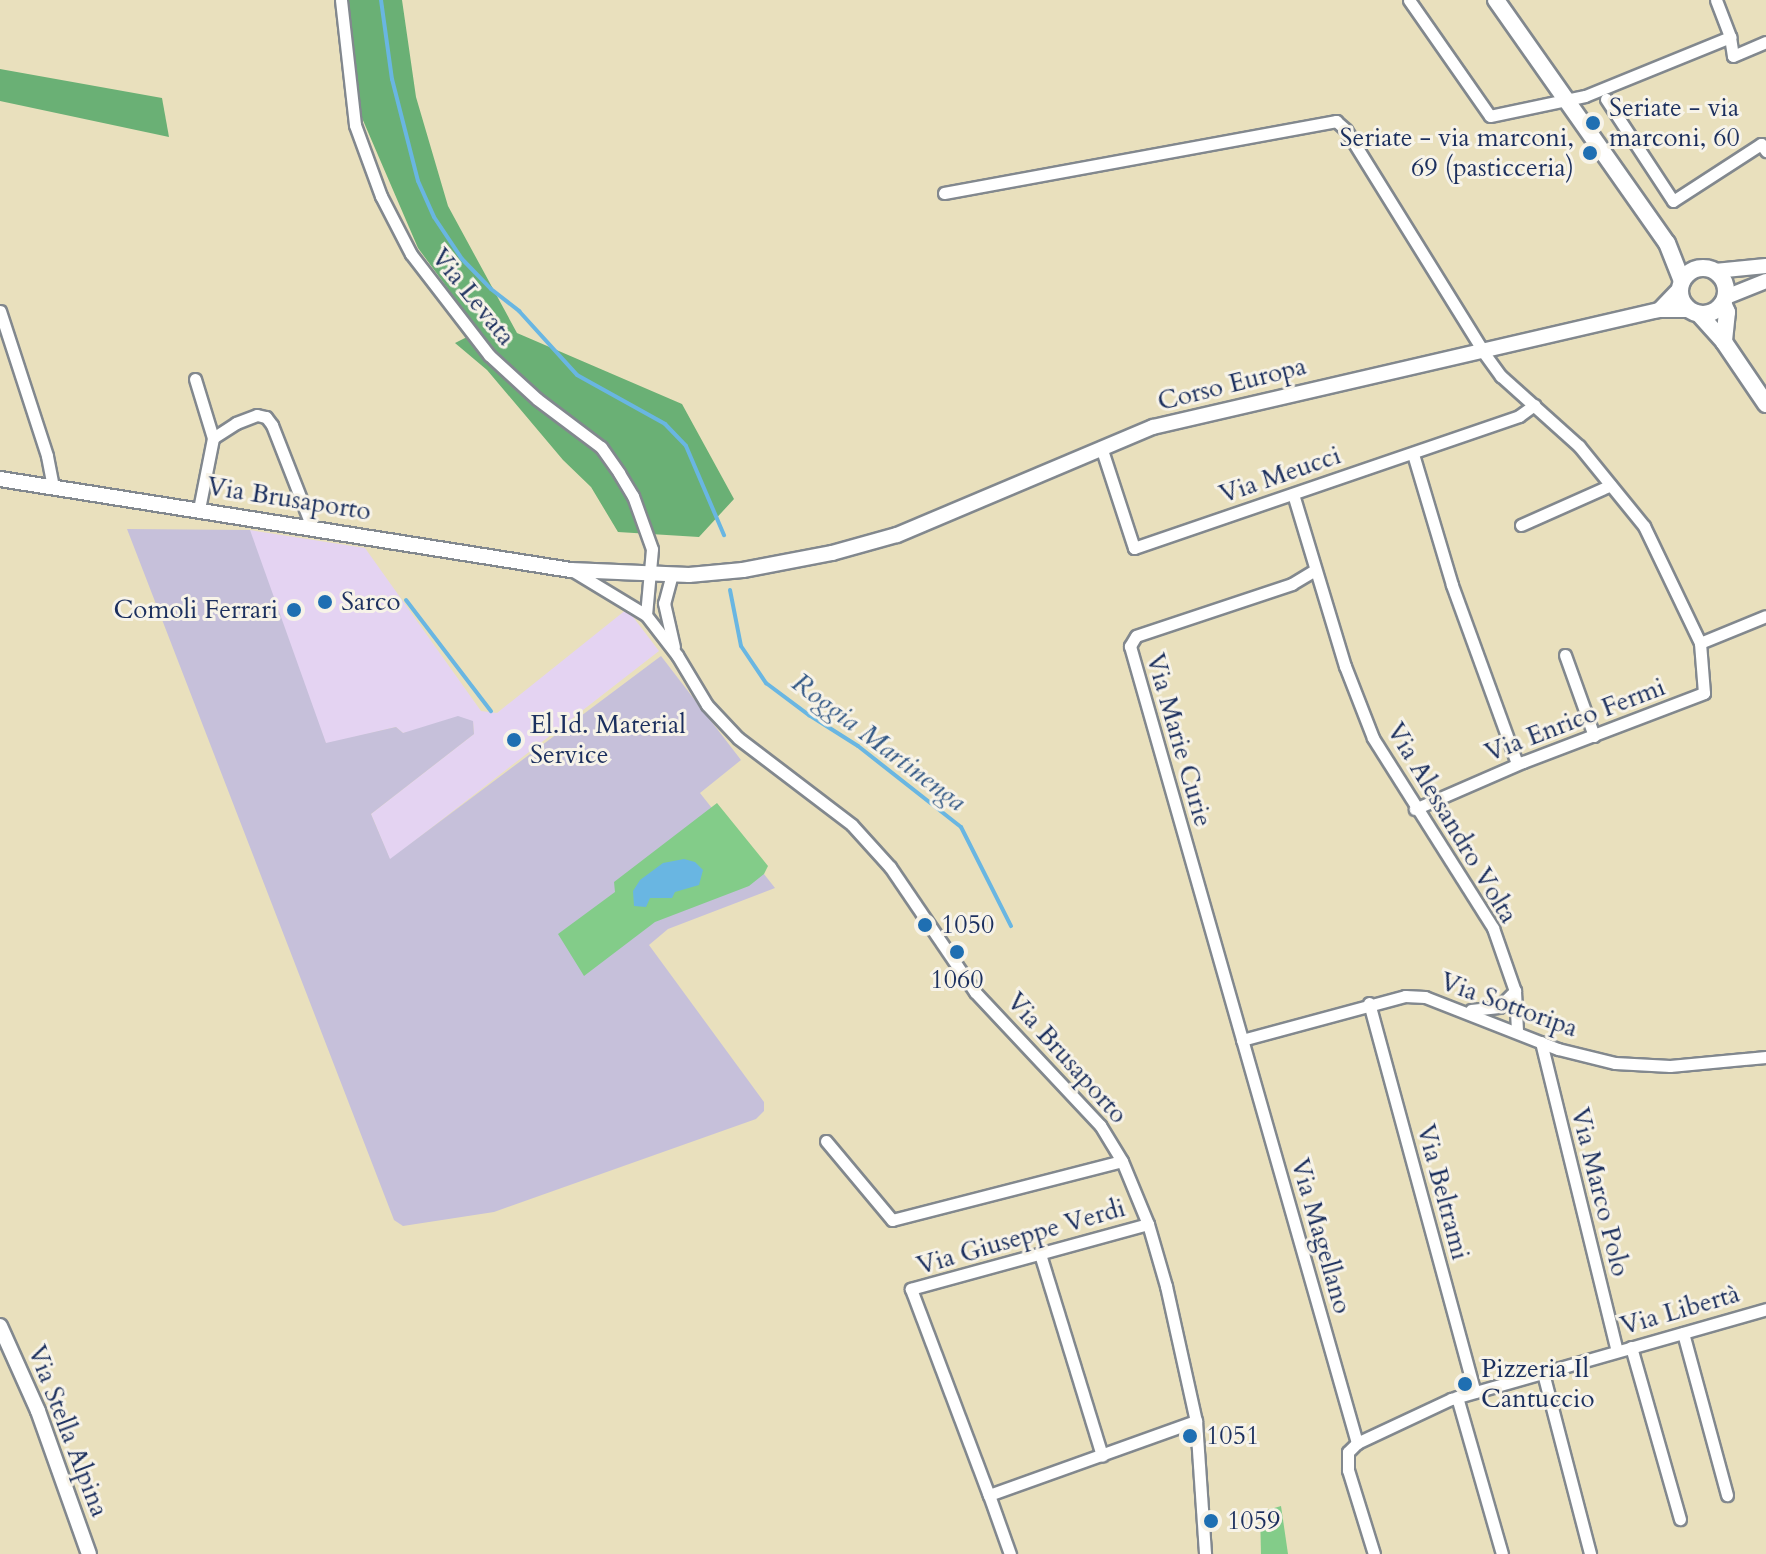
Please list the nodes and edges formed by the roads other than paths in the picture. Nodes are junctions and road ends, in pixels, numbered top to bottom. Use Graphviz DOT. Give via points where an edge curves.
graph roads {
  1 [pos="341,0"];
  2 [pos="1409,0"];
  3 [pos="1496,0"];
  4 [pos="1716,0"];
  5 [pos="1730,37"];
  6 [pos="1766,42"];
  7 [pos="1606,99"];
  8 [pos="1565,102"];
  9 [pos="1766,151"];
  10 [pos="944,193"];
  11 [pos="1667,243"];
  12 [pos="1766,266"];
  13 [pos="1708,270"];
  14 [pos="1766,281"];
  15 [pos="1681,284"];
  16 [pos="1724,300"];
  17 [pos="1659,310"];
  18 [pos="0,311"];
  19 [pos="1695,312"];
  20 [pos="1724,342"];
  21 [pos="1484,353"];
  22 [pos="195,379"];
  23 [pos="1766,404"];
  24 [pos="1534,405"];
  25 [pos="213,438"];
  26 [pos="1102,450"];
  27 [pos="1413,454"];
  28 [pos="0,479"];
  29 [pos="1611,485"];
  30 [pos="53,487"];
  31 [pos="1293,494"];
  32 [pos="199,509"];
  33 [pos="1521,525"];
  34 [pos="312,527"];
  35 [pos="832,553"];
  36 [pos="571,570"];
  37 [pos="1315,570"];
  38 [pos="652,573"];
  39 [pos="672,574"];
  40 [pos="646,615"];
  41 [pos="1766,616"];
  42 [pos="1700,643"];
  43 [pos="677,655"];
  44 [pos="1565,655"];
  45 [pos="1594,736"];
  46 [pos="1517,764"];
  47 [pos="1415,809"];
  48 [pos="1515,991"];
  49 [pos="1369,1003"];
  50 [pos="1464,1011"];
  51 [pos="1517,1031"];
  52 [pos="1242,1040"];
  53 [pos="1541,1042"];
  54 [pos="1766,1057"];
  55 [pos="826,1141"];
  56 [pos="1122,1161"];
  57 [pos="1148,1224"];
  58 [pos="1040,1254"];
  59 [pos="1766,1309"];
  60 [pos="0,1326"];
  61 [pos="1683,1333"];
  62 [pos="1631,1347"];
  63 [pos="1617,1351"];
  64 [pos="1543,1373"];
  65 [pos="1475,1392"];
  66 [pos="1457,1397"];
  67 [pos="1196,1421"];
  68 [pos="1357,1443"];
  69 [pos="1102,1456"];
  70 [pos="989,1495"];
  71 [pos="1727,1495"];
  72 [pos="1680,1519"];
  73 [pos="89,1554"];
  74 [pos="1010,1554"];
  75 [pos="1205,1554"];
  76 [pos="1374,1554"];
  77 [pos="1502,1554"];
  78 [pos="1590,1554"];
  1 -- 38 [label="street, Via Levata" via="355,125 381,196 411,254 489,355 601,447 633,496 649,537"];
  2 -- 8 [label="street" via="1490,116"];
  3 -- 8 [label="main road"];
  4 -- 5 [label="street"];
  5 -- 6 [label="street" via="1733,56 1738,57"];
  5 -- 8 [label="street"];
  7 -- 9 [label="street" via="1673,201 1761,144"];
  8 -- 11 [label="main road"];
  10 -- 21 [label="street" via="1336,121"];
  11 -- 13 [label="main road"];
  11 -- 15 [label="main road"];
  12 -- 13 [label="street"];
  13 -- 15 [label="main road"];
  13 -- 16 [label="main road" via="1725,284"];
  14 -- 16 [label="street, Corso Europa"];
  15 -- 17 [label="street"];
  15 -- 19 [label="main road" via="1683,302"];
  16 -- 19 [label="main road, Corso Europa" via="1713,312"];
  16 -- 20 [label="main road"];
  17 -- 19 [label="street, Corso Europa"];
  17 -- 21 [label="street, Corso Europa"];
  18 -- 30 [label="street"];
  19 -- 20 [label="main road"];
  20 -- 23 [label="main road"];
  21 -- 24 [label="street"];
  21 -- 26 [label="street, Corso Europa" via="1153,427"];
  22 -- 25 [label="street"];
  24 -- 27 [label="street, Via Meucci" via="1519,416"];
  24 -- 29 [label="street"];
  25 -- 32 [label="street"];
  25 -- 34 [label="street" via="236,423 266,417"];
  26 -- 31 [label="street, Via Meucci" via="1134,548"];
  26 -- 35 [label="street, Corso Europa" via="897,535"];
  27 -- 31 [label="street, Via Meucci"];
  27 -- 46 [label="street" via="1452,585"];
  28 -- 30 [label="street, Via Brusaporto"];
  29 -- 33 [label="street"];
  29 -- 42 [label="street" via="1644,526"];
  30 -- 32 [label="street, Via Brusaporto"];
  31 -- 37 [label="street, Via Alessandro Volta"];
  32 -- 34 [label="street, Via Brusaporto"];
  34 -- 36 [label="street, Via Brusaporto"];
  35 -- 39 [label="street, Via Brusaporto" via="743,570"];
  36 -- 38 [label="street, Via Brusaporto"];
  36 -- 40 [label="street, Via Brusaporto"];
  37 -- 47 [label="street, Via Alessandro Volta" via="1373,738"];
  37 -- 52 [label="street, Via Marie Curie" via="1292,584 1136,636 1130,646"];
  38 -- 39 [label="street, Via Brusaporto"];
  38 -- 40 [label="street" via="646,585"];
  39 -- 43 [label="street, Via Brusaporto" via="664,603"];
  40 -- 43 [label="street, Via Brusaporto"];
  41 -- 42 [label="street"];
  42 -- 45 [label="street, Via Enrico Fermi" via="1704,693"];
  43 -- 56 [label="street, Via Brusaporto" via="707,705 738,738 852,825 890,867 975,992 1100,1125"];
  44 -- 45 [label="street"];
  45 -- 46 [label="street, Via Enrico Fermi"];
  46 -- 47 [label="street, Via Enrico Fermi"];
  47 -- 48 [label="street, Via Alessandro Volta" via="1493,928"];
  48 -- 50 [label="street" via="1499,1007"];
  48 -- 51 [label="street, Via Alessandro Volta"];
  49 -- 50 [label="street, Via Sottoripa" via="1425,997"];
  49 -- 52 [label="street, Via Sottoripa"];
  49 -- 65 [label="street, Via Beltrami"];
  50 -- 51 [label="street, Via Sottoripa"];
  51 -- 53 [label="street, Via Sottoripa"];
  52 -- 68 [label="street, Via Magellano"];
  53 -- 54 [label="street, Via Sottoripa" via="1615,1063 1670,1066"];
  53 -- 63 [label="street, Via Marco Polo"];
  55 -- 56 [label="street" via="892,1220"];
  56 -- 57 [label="street, Via Brusaporto"];
  57 -- 58 [label="street, Via Giuseppe Verdi"];
  57 -- 67 [label="street, Via Brusaporto"];
  58 -- 69 [label="street"];
  58 -- 70 [label="street, Via Giuseppe Verdi" via="911,1289"];
  59 -- 61 [label="street, Via Libertà"];
  60 -- 73 [label="street, Via Stella Alpina" via="38,1411"];
  61 -- 62 [label="street, Via Libertà"];
  61 -- 71 [label="street"];
  62 -- 63 [label="street, Via Libertà"];
  62 -- 72 [label="street"];
  63 -- 64 [label="street, Via Libertà"];
  64 -- 65 [label="street, Via Libertà"];
  64 -- 78 [label="street"];
  65 -- 66 [label="street, Via Libertà"];
  66 -- 68 [label="street, Via Libertà"];
  66 -- 77 [label="street"];
  67 -- 69 [label="street"];
  67 -- 75 [label="street, Via Brusaporto"];
  68 -- 76 [label="street" via="1348,1452 1348,1470"];
  69 -- 70 [label="street"];
  70 -- 74 [label="street"];
}
